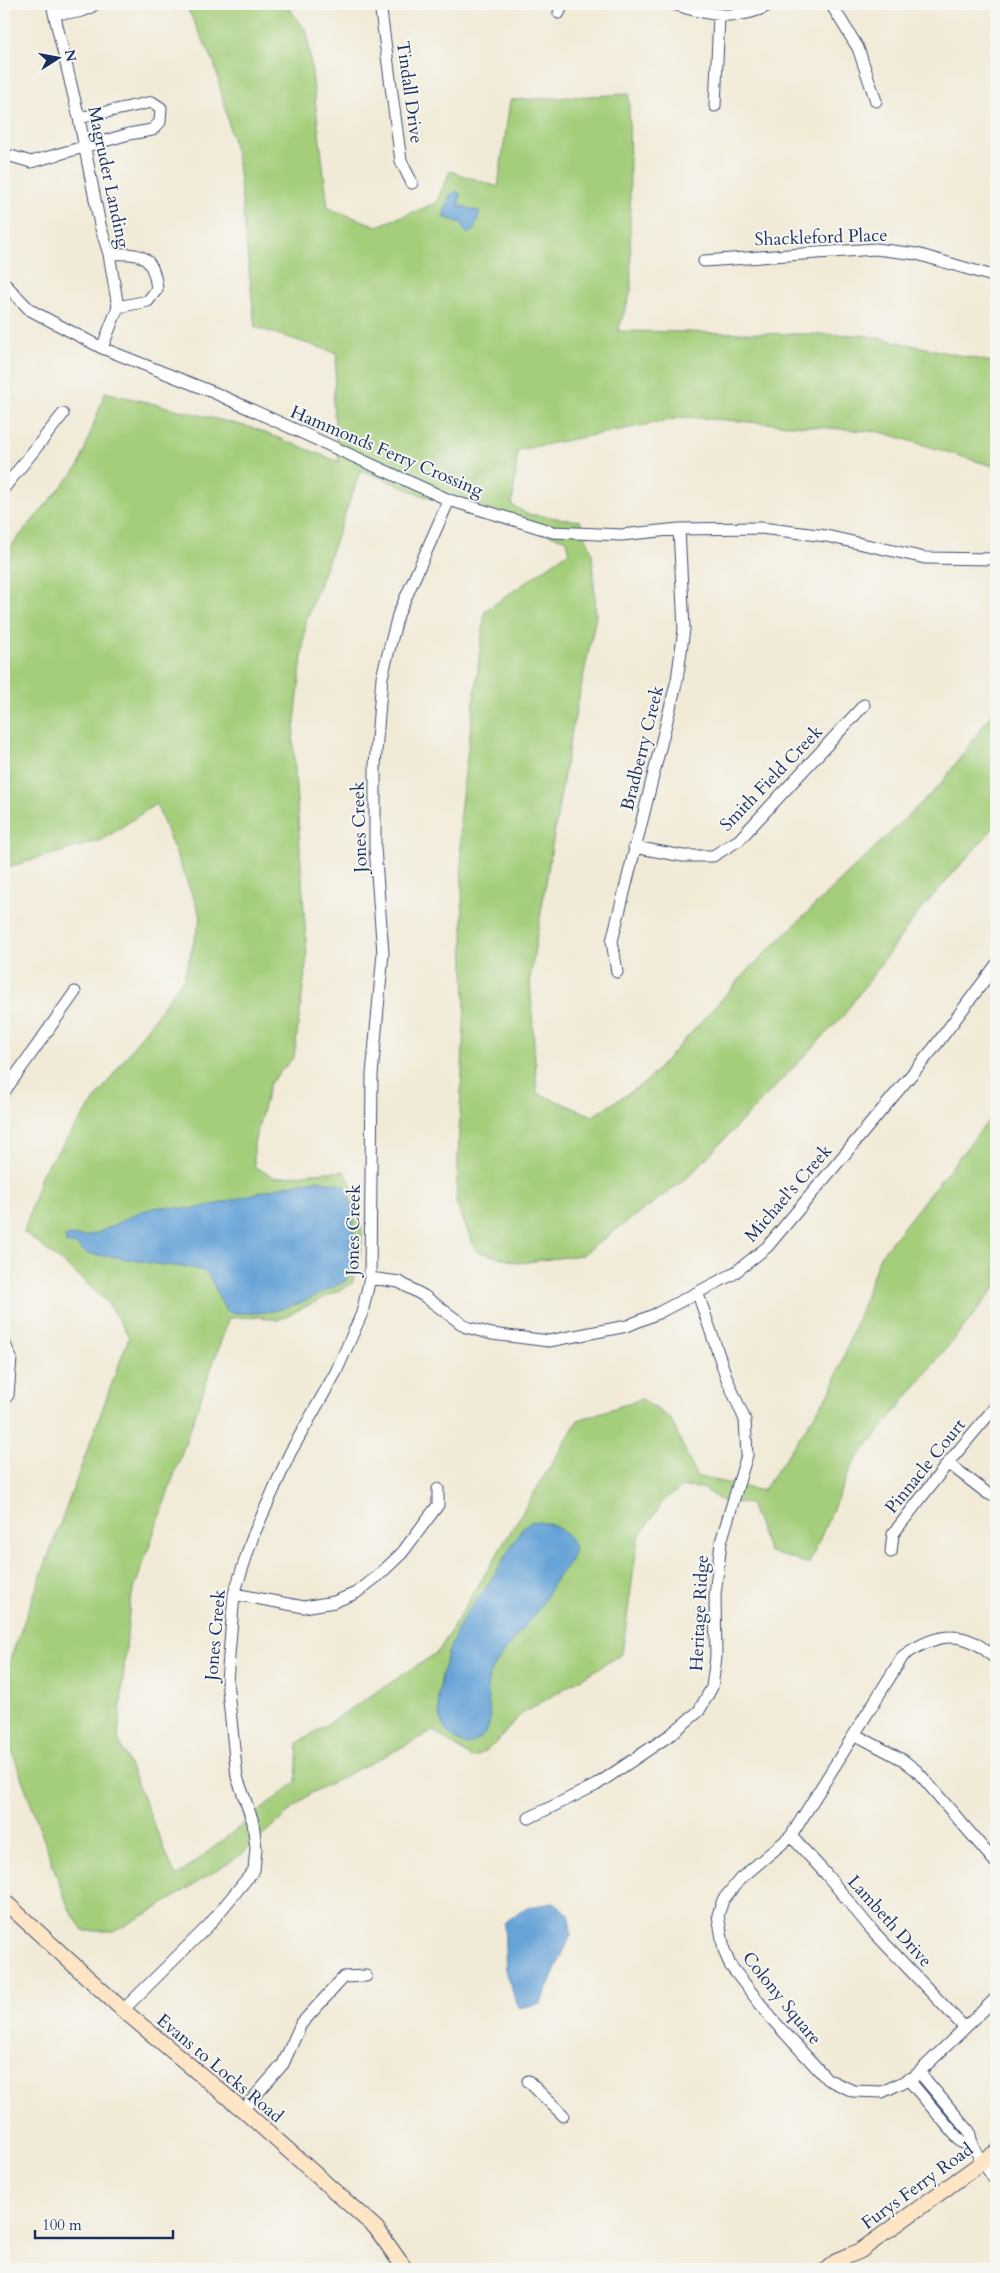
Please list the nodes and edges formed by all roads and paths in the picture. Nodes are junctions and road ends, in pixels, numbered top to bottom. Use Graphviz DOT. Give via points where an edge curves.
graph roads {
  1 [pos="95,4"];
  2 [pos="380,4"];
  3 [pos="674,4"];
  4 [pos="771,4"];
  5 [pos="831,4"];
  6 [pos="53,8"];
  7 [pos="719,16"];
  8 [pos="876,101"];
  9 [pos="715,106"];
  10 [pos="79,118"];
  11 [pos="84,146"];
  12 [pos="4,154"];
  13 [pos="412,183"];
  14 [pos="109,254"];
  15 [pos="704,261"];
  16 [pos="996,277"];
  17 [pos="4,283"];
  18 [pos="118,307"];
  19 [pos="102,348"];
  20 [pos="63,414"];
  21 [pos="4,488"];
  22 [pos="449,500"];
  23 [pos="679,529"];
  24 [pos="996,559"];
  25 [pos="864,705"];
  26 [pos="634,847"];
  27 [pos="996,964"];
  28 [pos="617,972"];
  29 [pos="75,992"];
  30 [pos="4,1092"];
  31 [pos="370,1278"];
  32 [pos="698,1294"];
  33 [pos="4,1342"];
  34 [pos="4,1400"];
  35 [pos="996,1406"];
  36 [pos="948,1463"];
  37 [pos="438,1489"];
  38 [pos="996,1497"];
  39 [pos="891,1552"];
  40 [pos="234,1594"];
  41 [pos="996,1660"];
  42 [pos="856,1735"];
  43 [pos="529,1818"];
  44 [pos="791,1836"];
  45 [pos="996,1863"];
  46 [pos="4,1901"];
  47 [pos="366,1976"];
  48 [pos="996,1998"];
  49 [pos="123,2010"];
  50 [pos="964,2027"];
  51 [pos="919,2072"];
  52 [pos="908,2079"];
  53 [pos="528,2081"];
  54 [pos="243,2110"];
  55 [pos="563,2115"];
  56 [pos="973,2147"];
  57 [pos="996,2152"];
  58 [pos="983,2161"];
  59 [pos="996,2182"];
  60 [pos="860,2251"];
  61 [pos="405,2269"];
  62 [pos="827,2269"];
  63 [pos="847,2269"];
  1 -- 6 [label="street, Magruder Landing" via="88,10 70,13"];
  2 -- 13 [label="street, Tindall Drive" via="401,160"];
  3 -- 7 [label="street"];
  4 -- 7 [label="street" via="740,14"];
  5 -- 8 [label="street" via="858,48"];
  6 -- 10 [label="street, Magruder Landing"];
  7 -- 9 [label="street"];
  10 -- 11 [label="street, Magruder Landing"];
  10 -- 11 [label="street" via="152,102 160,108 160,122 152,130"];
  11 -- 12 [label="street" via="31,162"];
  11 -- 14 [label="street, Magruder Landing"];
  14 -- 18 [label="street, Magruder Landing"];
  14 -- 18 [label="street" via="130,253 144,258 155,269 157,289 148,301"];
  15 -- 16 [label="street, Shackleford Place" via="875,249 917,254"];
  17 -- 19 [label="street, Hammonds Ferry Crossing" via="30,310"];
  18 -- 19 [label="street"];
  19 -- 22 [label="street, Hammonds Ferry Crossing" via="215,393"];
  20 -- 21 [label="street"];
  22 -- 23 [label="street, Hammonds Ferry Crossing" via="553,532 621,535"];
  22 -- 31 [label="street, Jones Creek" via="398,615 382,677 374,765 375,848 383,952 372,1074"];
  23 -- 24 [label="street, Hammonds Ferry Crossing" via="761,528 826,536 925,558"];
  23 -- 26 [label="street, Bradberry Creek" via="684,629 677,680"];
  25 -- 26 [label="street, Smith Field Creek" via="739,840 714,856 683,856"];
  26 -- 28 [label="street, Bradberry Creek" via="612,941"];
  27 -- 32 [label="street, Michael's Creek" via="934,1049 767,1248 733,1274"];
  29 -- 30 [label="street"];
  31 -- 32 [label="street, Michael's Creek" via="399,1282 466,1327 492,1334 550,1341 627,1326"];
  31 -- 40 [label="street, Jones Creek" via="358,1321 336,1372 290,1453 254,1536"];
  32 -- 43 [label="street, Heritage Ridge" via="727,1379 745,1420 747,1455 721,1542 715,1595 716,1657 712,1687 699,1710 670,1735 596,1785"];
  33 -- 34 [label="street" via="11,1358 8,1394"];
  35 -- 36 [label="street, Pinnacle Court"];
  36 -- 38 [label="street"];
  36 -- 39 [label="street, Pinnacle Court" via="893,1534"];
  37 -- 40 [label="street" via="438,1505 402,1552 356,1593 334,1602 304,1606"];
  40 -- 49 [label="street, Jones Creek" via="227,1681 237,1777 253,1822 254,1870 209,1925"];
  41 -- 42 [label="street, Colony Square" via="975,1642 956,1636 919,1644 903,1656"];
  42 -- 44 [label="street, Colony Square"];
  42 -- 45 [label="street" via="917,1771"];
  44 -- 50 [label="street, Lambeth Drive" via="871,1930"];
  44 -- 52 [label="street, Colony Square" via="740,1880 723,1900 718,1915 719,1930 730,1965 827,2079 853,2091 868,2093 882,2092"];
  46 -- 49 [label="street, Evans to Locks Road"];
  47 -- 54 [label="street" via="344,1977 301,2024 283,2064"];
  48 -- 50 [label="street, Colony Square"];
  49 -- 54 [label="street, Evans to Locks Road"];
  50 -- 51 [label="street, Colony Square"];
  51 -- 52 [label="street, Colony Square"];
  51 -- 56 [label="street" via="969,2131"];
  52 -- 56 [label="street" via="961,2142"];
  53 -- 55 [label="street"];
  54 -- 61 [label="street, Evans to Locks Road" via="376,2228"];
  56 -- 58 [label="street"];
  57 -- 58 [label="street, Furys Ferry Road"];
  58 -- 59 [label="street"];
  58 -- 60 [label="street, Furys Ferry Road"];
  60 -- 62 [label="street, Furys Ferry Road" via="838,2260"];
  60 -- 63 [label="street, Furys Ferry Road"];
}
